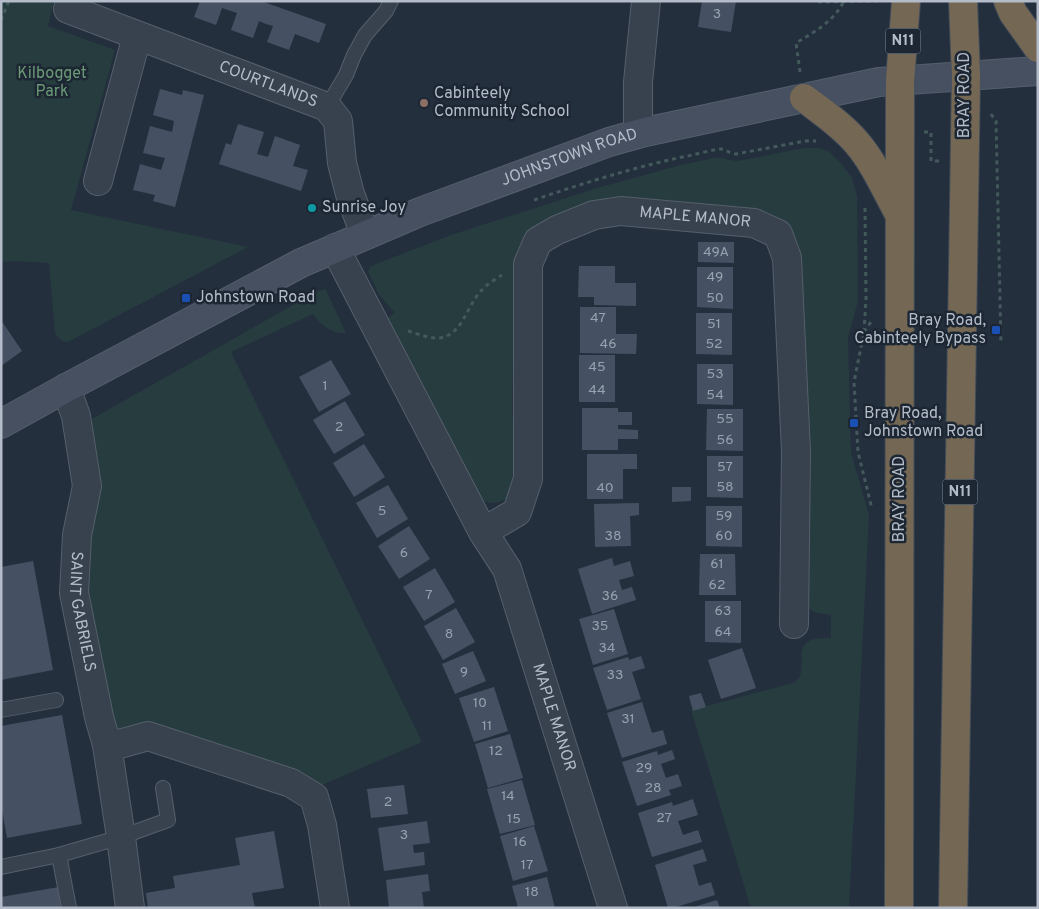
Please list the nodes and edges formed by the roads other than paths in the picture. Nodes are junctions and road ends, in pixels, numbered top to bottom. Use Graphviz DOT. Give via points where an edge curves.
graph roads {
  1 [pos="391,1"];
  2 [pos="646,1"];
  3 [pos="906,1"];
  4 [pos="963,1"];
  5 [pos="1008,1"];
  6 [pos="68,9"];
  7 [pos="137,36"];
  8 [pos="1038,48"];
  9 [pos="1038,71"];
  10 [pos="966,76"];
  11 [pos="900,81"];
  12 [pos="804,98"];
  13 [pos="327,107"];
  14 [pos="638,134"];
  15 [pos="98,181"];
  16 [pos="900,216"];
  17 [pos="365,235"];
  18 [pos="335,248"];
  19 [pos="66,388"];
  20 [pos="1,424"];
  21 [pos="483,532"];
  22 [pos="794,624"];
  23 [pos="56,700"];
  24 [pos="1,710"];
  25 [pos="107,745"];
  26 [pos="163,788"];
  27 [pos="121,837"];
  28 [pos="59,855"];
  29 [pos="1,867"];
  30 [pos="68,908"];
  31 [pos="130,908"];
  32 [pos="335,908"];
  33 [pos="612,908"];
  34 [pos="899,908"];
  35 [pos="953,908"];
  1 -- 13 [label="lane" via="365,35"];
  2 -- 14 [label="street" via="638,82"];
  3 -- 11 [label="highway, BRAY ROAD / N11"];
  4 -- 10 [label="highway, BRAY ROAD / N11"];
  5 -- 8 [label="highway"];
  6 -- 7 [label="street, COURTLANDS"];
  7 -- 13 [label="street, COURTLANDS"];
  7 -- 15 [label="street"];
  9 -- 10 [label="street, JOHNSTOWN ROAD"];
  10 -- 11 [label="street, JOHNSTOWN ROAD"];
  10 -- 35 [label="highway, BRAY ROAD / N11"];
  11 -- 12 [label="street, JOHNSTOWN ROAD" via="879,82"];
  11 -- 16 [label="highway, BRAY ROAD / N11"];
  12 -- 14 [label="street, JOHNSTOWN ROAD"];
  12 -- 16 [label="highway" via="832,118 856,142"];
  13 -- 17 [label="street, COURTLANDS" via="338,121 342,163"];
  14 -- 17 [label="street, JOHNSTOWN ROAD" via="609,142"];
  16 -- 34 [label="highway, BRAY ROAD / N11"];
  17 -- 18 [label="street, JOHNSTOWN ROAD"];
  18 -- 19 [label="street, JOHNSTOWN ROAD"];
  18 -- 21 [label="street, MAPLE MANOR"];
  19 -- 20 [label="street, JOHNSTOWN ROAD"];
  19 -- 25 [label="street, SAINT GABRIELS" via="76,416 87,486 77,535 74,593"];
  21 -- 22 [label="street, MAPLE MANOR" via="517,512 528,479 528,264 538,241 594,215 621,211 754,223 778,234 787,258 796,442"];
  21 -- 33 [label="street, MAPLE MANOR" via="506,569"];
  23 -- 24 [label="lane"];
  25 -- 27 [label="street, SAINT GABRIELS"];
  25 -- 32 [label="street" via="148,736 291,783 314,797 322,825"];
  26 -- 27 [label="lane" via="168,820"];
  27 -- 28 [label="lane"];
  27 -- 31 [label="street, SAINT GABRIELS"];
  28 -- 29 [label="lane"];
  28 -- 30 [label="lane"];
}
